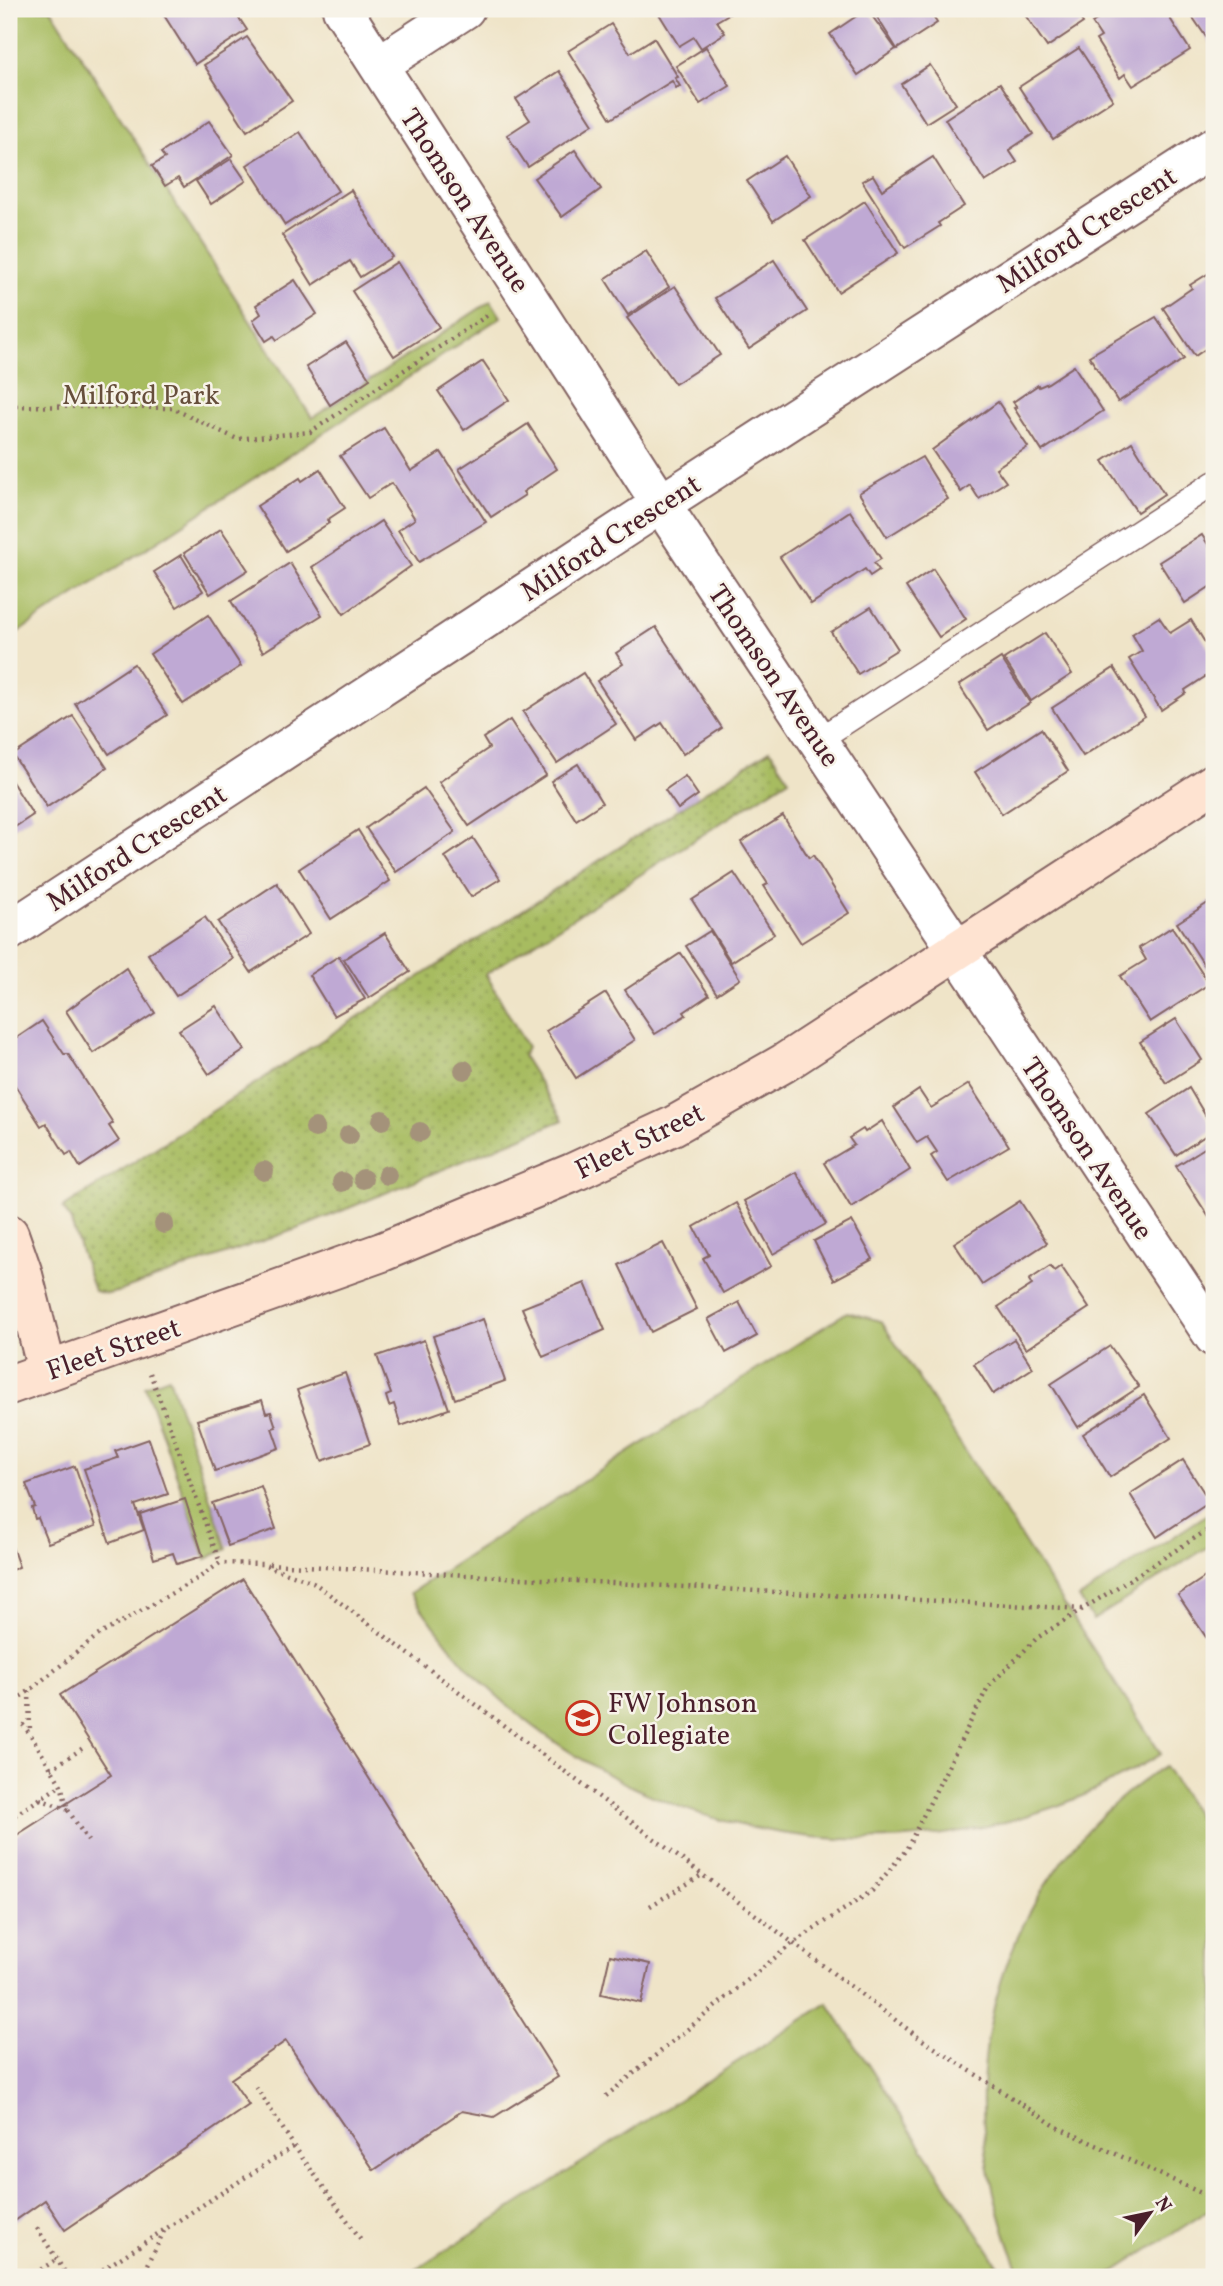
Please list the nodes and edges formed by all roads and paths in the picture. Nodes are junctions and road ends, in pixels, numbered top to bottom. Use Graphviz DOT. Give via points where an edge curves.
graph roads {
  1 [pos="342,9"];
  2 [pos="465,9"];
  3 [pos="379,65"];
  4 [pos="1214,147"];
  5 [pos="524,291"];
  6 [pos="9,406"];
  7 [pos="1214,482"];
  8 [pos="661,504"];
  9 [pos="818,740"];
  10 [pos="1214,783"];
  11 [pos="9,931"];
  12 [pos="958,951"];
  13 [pos="9,1234"];
  14 [pos="1212,1327"];
  15 [pos="47,1370"];
  16 [pos="150,1373"];
  17 [pos="9,1385"];
  18 [pos="1214,1526"];
  19 [pos="220,1563"];
  20 [pos="262,1564"];
  21 [pos="1083,1609"];
  22 [pos="29,1691"];
  23 [pos="9,1704"];
  24 [pos="9,1721"];
  25 [pos="30,1734"];
  26 [pos="83,1748"];
  27 [pos="51,1769"];
  28 [pos="61,1785"];
  29 [pos="39,1799"];
  30 [pos="68,1810"];
  31 [pos="9,1819"];
  32 [pos="88,1841"];
  33 [pos="702,1875"];
  34 [pos="650,1906"];
  35 [pos="793,1943"];
  36 [pos="257,2087"];
  37 [pos="606,2096"];
  38 [pos="294,2146"];
  39 [pos="1214,2199"];
  40 [pos="37,2228"];
  41 [pos="164,2230"];
  42 [pos="362,2241"];
  43 [pos="57,2259"];
  44 [pos="9,2266"];
  45 [pos="28,2277"];
  46 [pos="68,2277"];
  47 [pos="90,2277"];
  48 [pos="142,2277"];
  1 -- 3 [label="street, Thomson Avenue"];
  2 -- 3 [label="street"];
  3 -- 5 [label="street, Thomson Avenue"];
  4 -- 8 [label="street, Milford Crescent"];
  5 -- 6 [label="path" via="310,432 237,439 172,408"];
  5 -- 8 [label="street, Thomson Avenue"];
  7 -- 9 [label="lane"];
  8 -- 9 [label="street, Thomson Avenue"];
  8 -- 11 [label="street, Milford Crescent"];
  9 -- 12 [label="street, Thomson Avenue"];
  10 -- 12 [label="street, Fleet Street"];
  12 -- 14 [label="street, Thomson Avenue"];
  12 -- 15 [label="street, Fleet Street" via="784,1063 673,1126 590,1165 382,1252"];
  13 -- 15 [label="street"];
  15 -- 17 [label="street, Fleet Street"];
  16 -- 19 [label="path"];
  18 -- 21 [label="path"];
  19 -- 20 [label="path"];
  19 -- 22 [label="path" via="97,1636"];
  20 -- 21 [label="path"];
  20 -- 33 [label="path" via="313,1583"];
  21 -- 35 [label="path" via="1037,1638 988,1687 906,1850 872,1891"];
  22 -- 23 [label="path"];
  22 -- 25 [label="path"];
  24 -- 25 [label="path" via="23,1725"];
  25 -- 27 [label="path"];
  26 -- 27 [label="path"];
  27 -- 28 [label="path"];
  28 -- 29 [label="path"];
  28 -- 30 [label="path"];
  29 -- 30 [label="path"];
  29 -- 31 [label="path"];
  30 -- 32 [label="path"];
  33 -- 34 [label="path"];
  33 -- 35 [label="path"];
  35 -- 37 [label="path"];
  35 -- 39 [label="path" via="918,2037 1057,2127"];
  36 -- 38 [label="path"];
  38 -- 41 [label="path"];
  38 -- 42 [label="path"];
  40 -- 43 [label="path"];
  41 -- 47 [label="path"];
  41 -- 48 [label="path"];
  43 -- 45 [label="path"];
  43 -- 46 [label="path"];
  44 -- 45 [label="path"];
}
